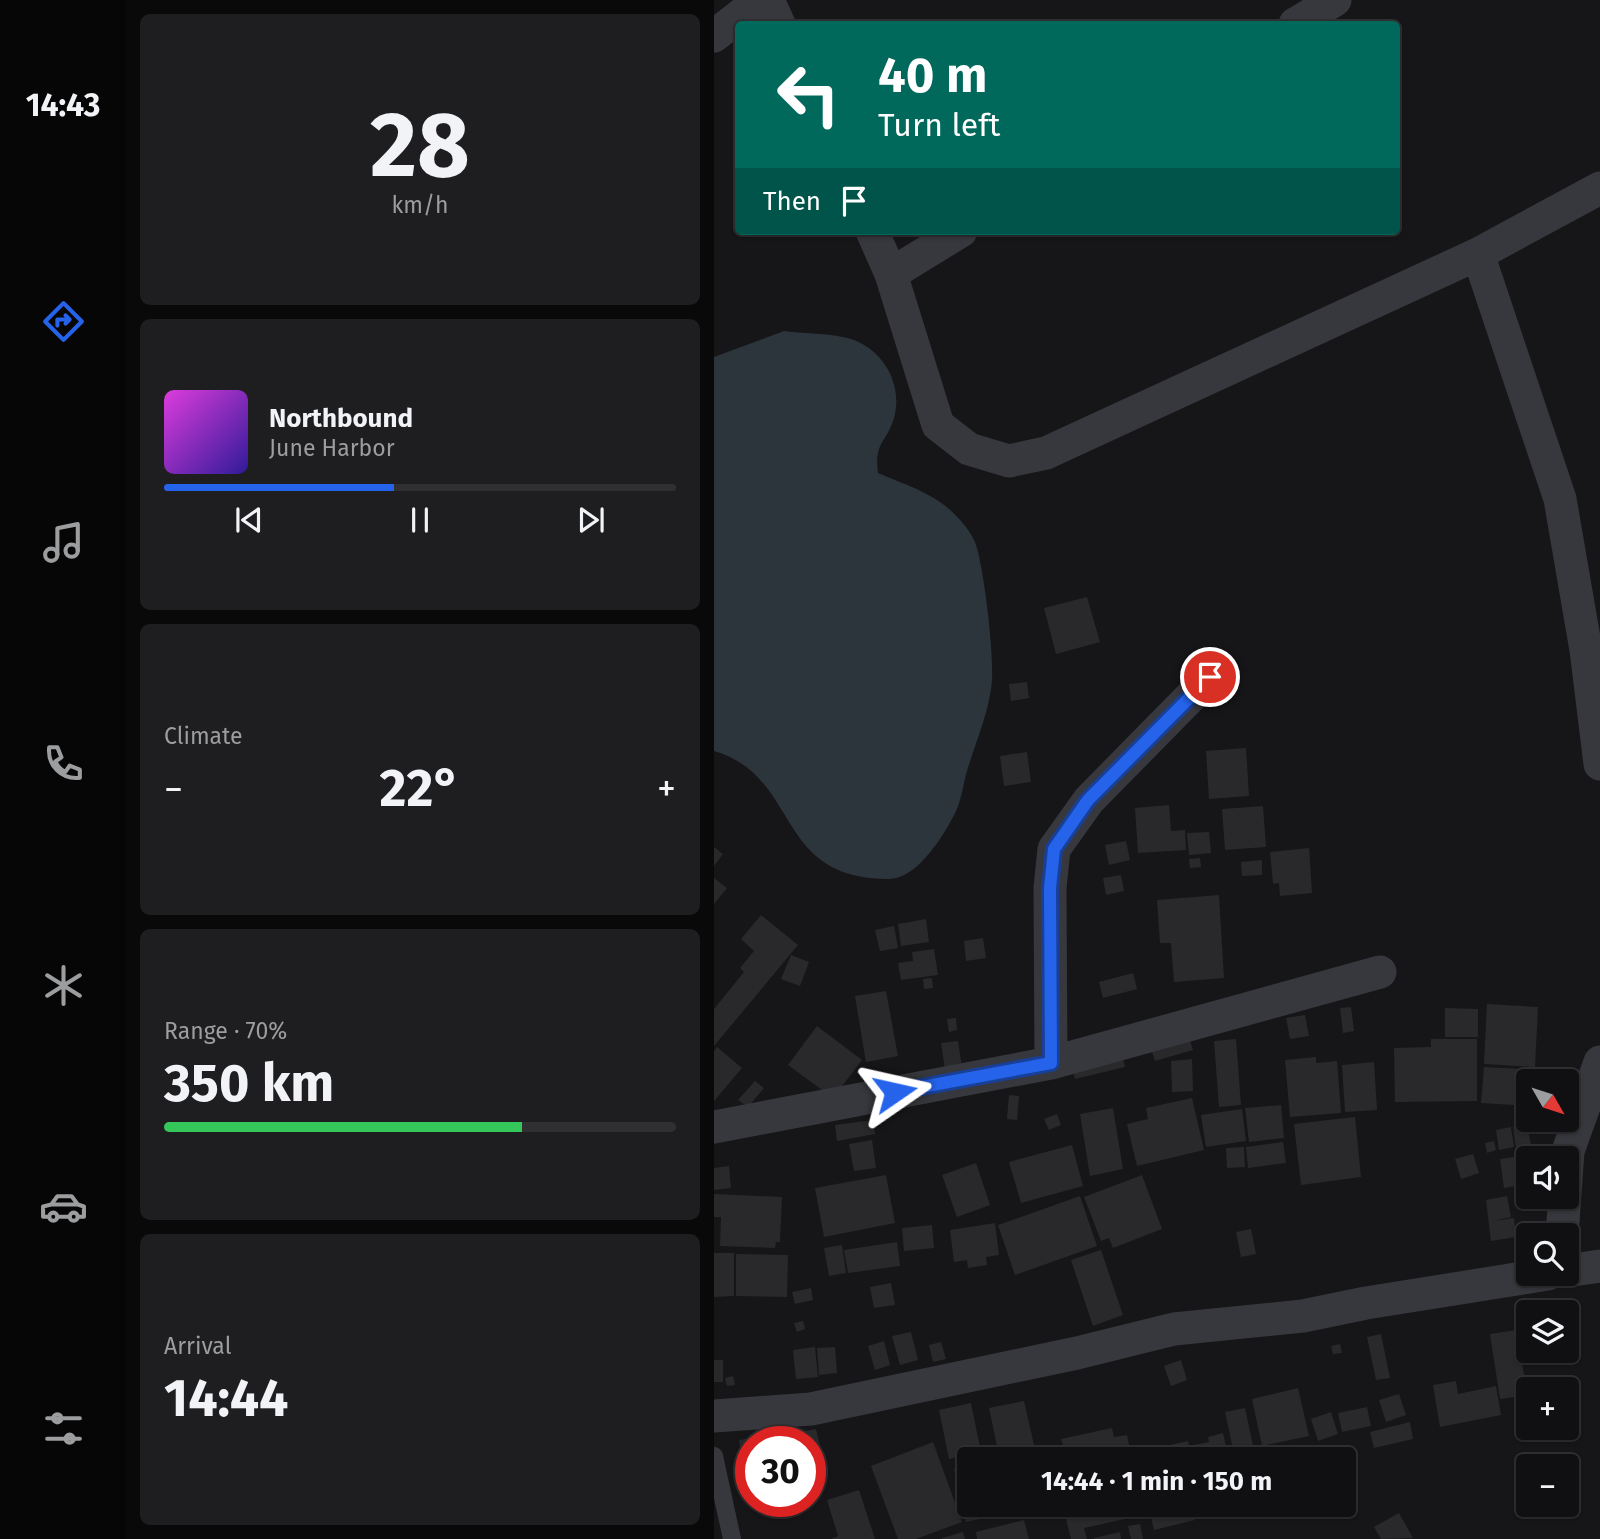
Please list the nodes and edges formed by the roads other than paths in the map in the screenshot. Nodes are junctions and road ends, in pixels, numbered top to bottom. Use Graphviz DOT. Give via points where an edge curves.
graph roads {
  1 [pos="760,0"];
  2 [pos="768,0"];
  3 [pos="1335,0"];
  4 [pos="778,21"];
  5 [pos="1300,21"];
  6 [pos="714,37"];
  7 [pos="1600,188"];
  8 [pos="874,235"];
  9 [pos="954,235"];
  10 [pos="1478,254"];
  11 [pos="891,274"];
  12 [pos="1210,677"];
  13 [pos="1600,764"];
  14 [pos="1380,972"];
  15 [pos="1600,1062"];
  16 [pos="1051,1063"];
  17 [pos="714,1127"];
  18 [pos="1563,1223"];
  19 [pos="1600,1266"];
  20 [pos="1579,1269"];
  21 [pos="1516,1279"];
  22 [pos="714,1416"];
  23 [pos="714,1456"];
  24 [pos="732,1539"];
  1 -- 6 [label="street"];
  2 -- 4 [label="street"];
  3 -- 5 [label="street"];
  7 -- 10 [label="street"];
  8 -- 11 [label="street"];
  9 -- 11 [label="street"];
  10 -- 11 [label="street" via="1056,448 1009,461 969,449 938,425"];
  10 -- 13 [label="street" via="1560,499"];
  12 -- 16 [label="street" via="1088,800 1054,849"];
  14 -- 16 [label="street"];
  15 -- 18 [label="street" via="1568,1152"];
  16 -- 17 [label="street"];
  19 -- 20 [label="street"];
  21 -- 22 [label="street" via="1303,1316 1174,1329 811,1409"];
  23 -- 24 [label="lane"];
}
